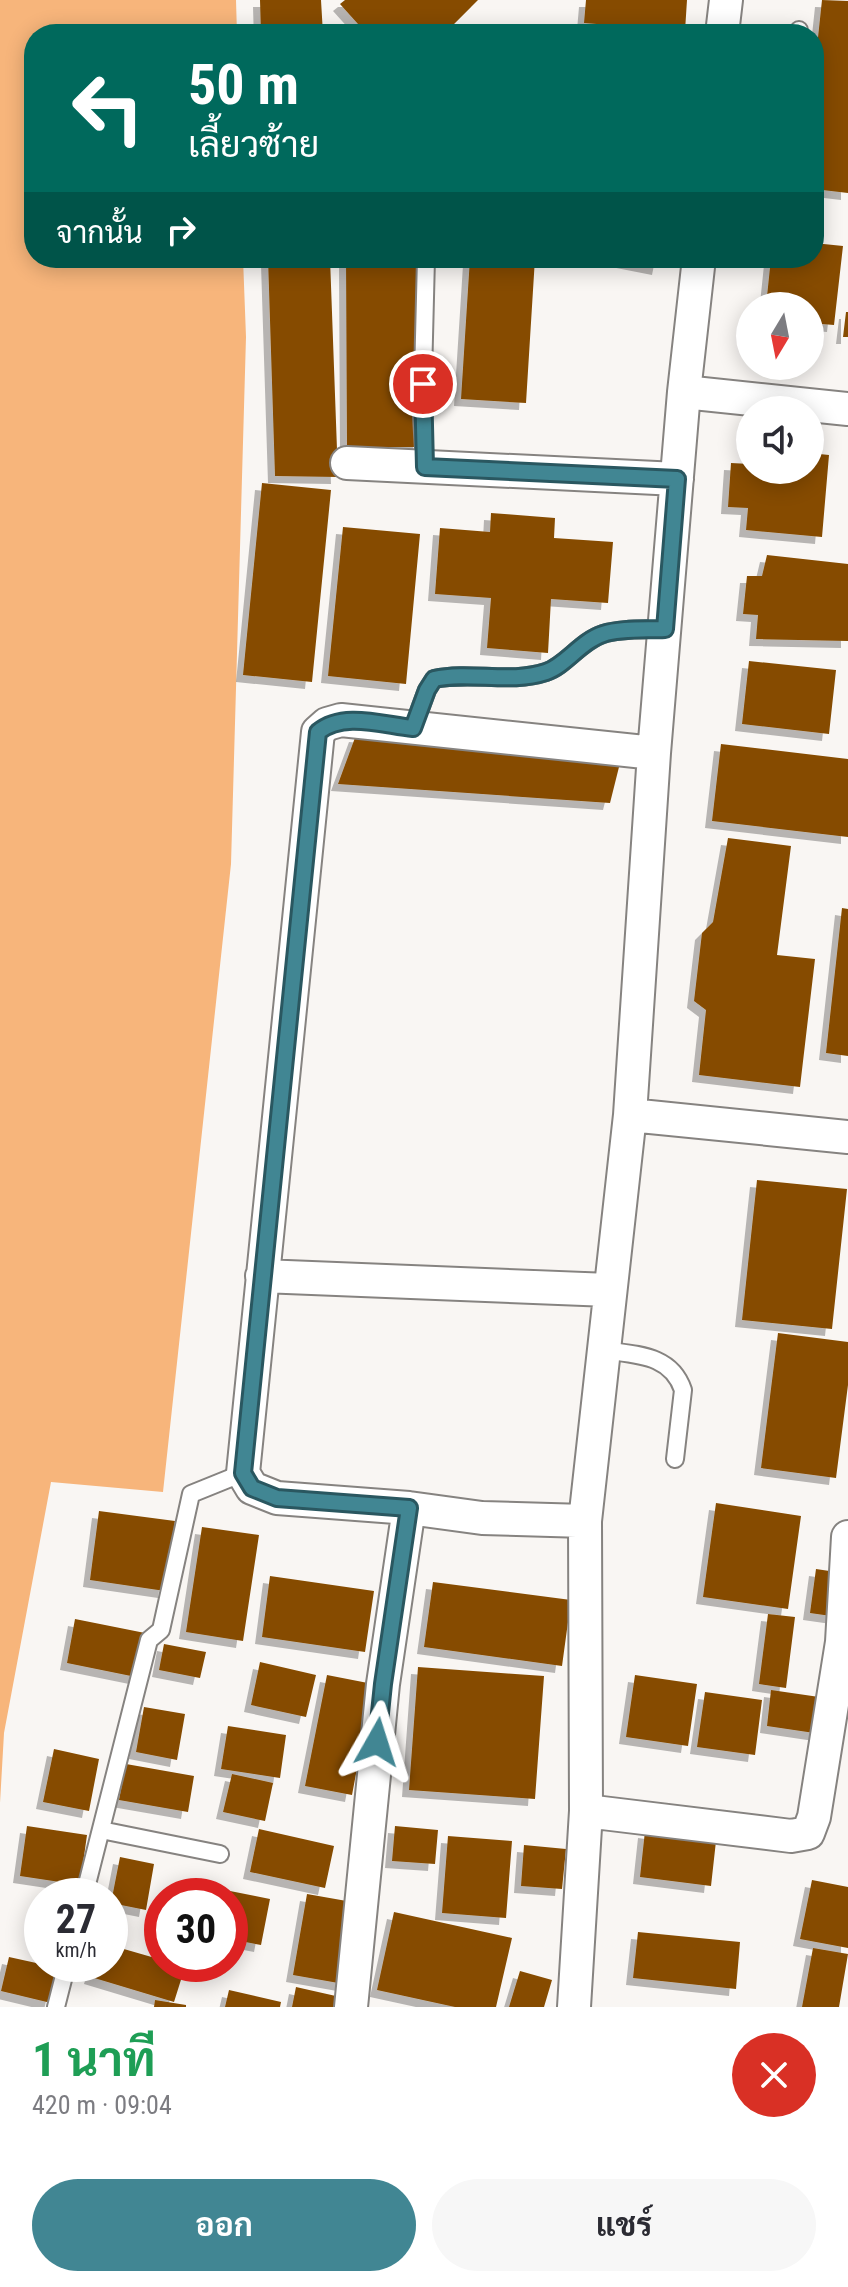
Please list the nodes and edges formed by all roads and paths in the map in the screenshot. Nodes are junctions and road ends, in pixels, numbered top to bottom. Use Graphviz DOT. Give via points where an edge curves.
graph roads {
  1 [pos="726,0"];
  2 [pos="723,24"];
  3 [pos="426,268"];
  4 [pos="698,268"];
  5 [pos="684,392"];
  6 [pos="848,409"];
  7 [pos="347,463"];
  8 [pos="425,467"];
  9 [pos="677,479"];
  10 [pos="665,629"];
  11 [pos="413,728"];
  12 [pos="654,753"];
  13 [pos="630,1115"];
  14 [pos="848,1137"];
  15 [pos="262,1276"];
  16 [pos="609,1290"];
  17 [pos="603,1350"];
  18 [pos="675,1459"];
  19 [pos="243,1473"];
  20 [pos="409,1508"];
  21 [pos="585,1521"];
  22 [pos="848,1537"];
  23 [pos="586,1811"];
  24 [pos="101,1830"];
  25 [pos="220,1854"];
  26 [pos="89,1878"];
  27 [pos="62,1982"];
  28 [pos="56,2007"];
  29 [pos="351,2007"];
  30 [pos="574,2007"];
  1 -- 2 [label="street"];
  3 -- 8 [label="lane"];
  4 -- 5 [label="street"];
  5 -- 6 [label="street"];
  5 -- 9 [label="street"];
  7 -- 8 [label="street"];
  8 -- 9 [label="street"];
  9 -- 10 [label="street"];
  10 -- 11 [label="lane" via="602,634 550,671 521,678 434,679"];
  10 -- 12 [label="street"];
  11 -- 12 [label="street"];
  11 -- 15 [label="street" via="341,720 318,732"];
  12 -- 13 [label="street"];
  13 -- 14 [label="street"];
  13 -- 16 [label="street"];
  15 -- 16 [label="street"];
  15 -- 19 [label="street"];
  16 -- 17 [label="street"];
  17 -- 18 [label="lane" via="651,1358 668,1365 680,1380"];
  17 -- 21 [label="street"];
  19 -- 20 [label="street" via="252,1488 277,1498"];
  19 -- 24 [label="lane" via="191,1494 161,1630 149,1640"];
  20 -- 21 [label="street" via="482,1518"];
  20 -- 29 [label="street" via="383,1684"];
  21 -- 23 [label="street"];
  22 -- 23 [label="street" via="842,1642 808,1833 791,1836"];
  23 -- 30 [label="street"];
  24 -- 25 [label="lane"];
  24 -- 26 [label="lane"];
  27 -- 28 [label="lane"];
}
